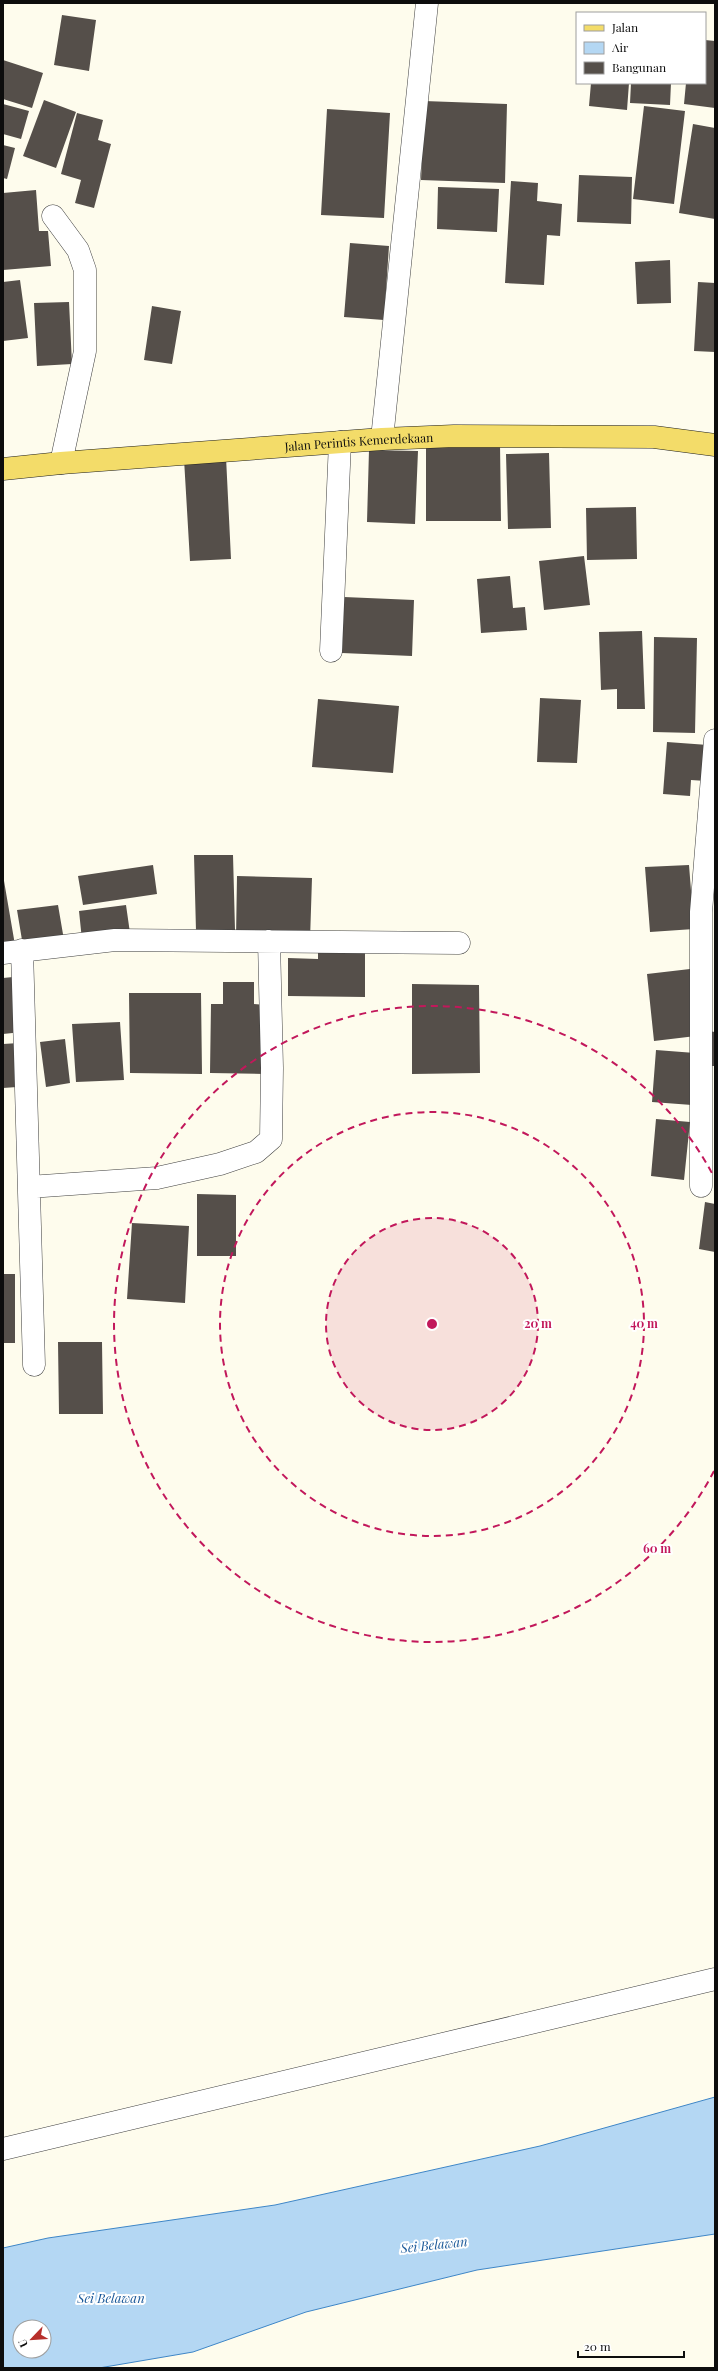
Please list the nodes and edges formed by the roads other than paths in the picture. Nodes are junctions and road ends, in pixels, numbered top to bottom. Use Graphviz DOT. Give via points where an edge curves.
graph roads {
  1 [pos="427,3"];
  2 [pos="53,216"];
  3 [pos="382,439"];
  4 [pos="340,442"];
  5 [pos="715,445"];
  6 [pos="61,463"];
  7 [pos="3,469"];
  8 [pos="331,651"];
  9 [pos="715,740"];
  10 [pos="709,877"];
  11 [pos="269,941"];
  12 [pos="459,943"];
  13 [pos="12,952"];
  14 [pos="701,1186"];
  15 [pos="29,1187"];
  16 [pos="34,1365"];
  17 [pos="715,1979"];
  18 [pos="3,2149"];
  1 -- 3 [label="street"];
  2 -- 6 [label="street" via="78,250 85,270 85,351"];
  3 -- 4 [label="main road, Jalan Perintis Kemerdekaan"];
  3 -- 5 [label="main road, Jalan Perintis Kemerdekaan" via="454,436 654,437"];
  4 -- 6 [label="main road, Jalan Perintis Kemerdekaan"];
  4 -- 8 [label="street"];
  6 -- 7 [label="main road, Jalan Perintis Kemerdekaan"];
  9 -- 10 [label="street"];
  10 -- 14 [label="street" via="701,920"];
  11 -- 12 [label="street"];
  11 -- 13 [label="street" via="115,940"];
  11 -- 15 [label="street" via="271,1139 256,1152 220,1164 157,1178"];
  13 -- 15 [label="street"];
  15 -- 16 [label="street"];
  17 -- 18 [label="street"];
}
